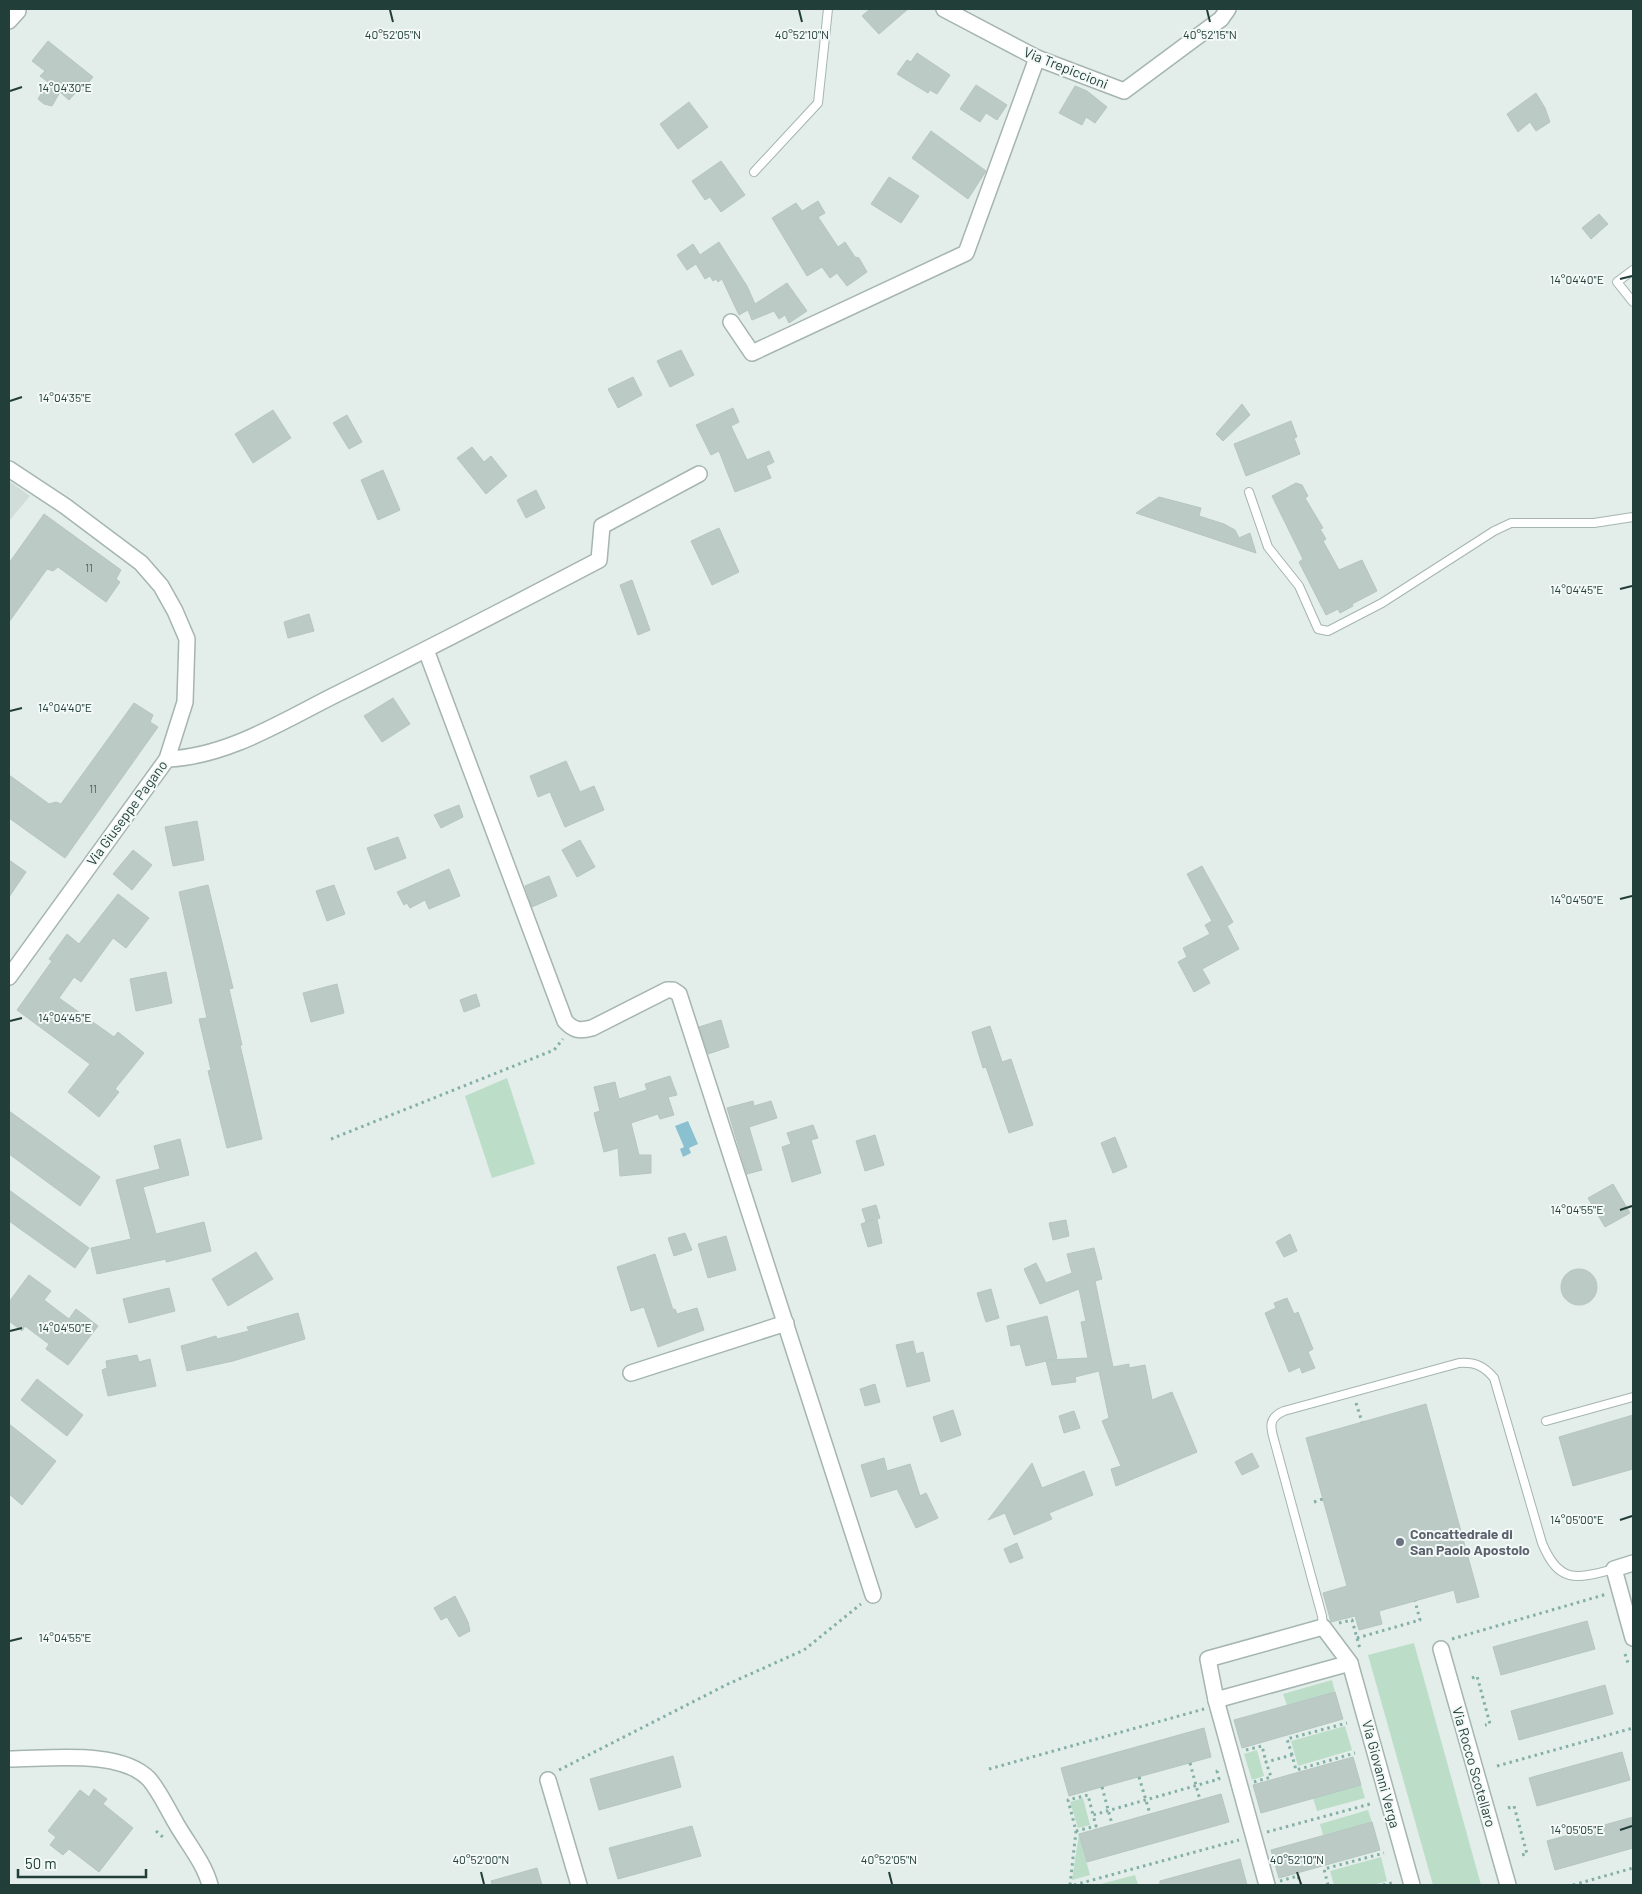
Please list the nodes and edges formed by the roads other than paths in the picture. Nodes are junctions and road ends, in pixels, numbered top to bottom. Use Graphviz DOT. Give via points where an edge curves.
graph roads {
  1 [pos="828,9"];
  2 [pos="944,9"];
  3 [pos="1228,9"];
  4 [pos="1037,58"];
  5 [pos="754,172"];
  6 [pos="1633,270"];
  7 [pos="1633,302"];
  8 [pos="731,322"];
  9 [pos="9,469"];
  10 [pos="699,474"];
  11 [pos="1249,492"];
  12 [pos="1633,517"];
  13 [pos="426,650"];
  14 [pos="167,760"];
  15 [pos="9,977"];
  16 [pos="786,1323"];
  17 [pos="632,1373"];
  18 [pos="1633,1397"];
  19 [pos="1546,1421"];
  20 [pos="1633,1563"];
  21 [pos="1614,1568"];
  22 [pos="873,1595"];
  23 [pos="1323,1627"];
  24 [pos="1633,1638"];
  25 [pos="1441,1649"];
  26 [pos="1350,1663"];
  27 [pos="1214,1703"];
  28 [pos="9,1759"];
  29 [pos="548,1780"];
  30 [pos="1272,1884"];
  31 [pos="210,1885"];
  32 [pos="579,1885"];
  33 [pos="1412,1885"];
  34 [pos="1508,1885"];
  1 -- 5 [label="lane" via="818,103"];
  2 -- 4 [label="street, Via Trepiccioni"];
  3 -- 4 [label="street, Via Trepiccioni" via="1220,19 1124,91"];
  4 -- 8 [label="street" via="966,253 752,353"];
  6 -- 7 [label="lane" via="1617,282"];
  9 -- 14 [label="street, Via Giuseppe Pagano" via="141,563 161,586 175,611 187,639 187,672 185,702"];
  10 -- 13 [label="street" via="602,526 600,560"];
  11 -- 12 [label="lane" via="1268,547 1299,586 1318,629 1328,631 1382,603 1511,523 1594,523"];
  13 -- 14 [label="street" via="239,742 188,759"];
  13 -- 16 [label="street" via="565,1022 572,1029 592,1028 667,990 679,994"];
  14 -- 15 [label="street, Via Giuseppe Pagano"];
  16 -- 17 [label="street"];
  16 -- 22 [label="street"];
  18 -- 19 [label="lane"];
  20 -- 21 [label="street"];
  21 -- 23 [label="lane" via="1587,1576 1563,1573 1556,1568 1542,1543 1494,1378 1478,1364 1459,1363 1284,1411 1271,1422"];
  21 -- 24 [label="street"];
  23 -- 26 [label="street"];
  23 -- 27 [label="street" via="1208,1658"];
  25 -- 34 [label="street, Via Rocco Scotellaro"];
  26 -- 27 [label="street"];
  26 -- 33 [label="street, Via Giovanni Verga"];
  27 -- 30 [label="street"];
  28 -- 31 [label="street" via="86,1758 119,1762 135,1768 149,1780 163,1801"];
  29 -- 32 [label="street"];
}
